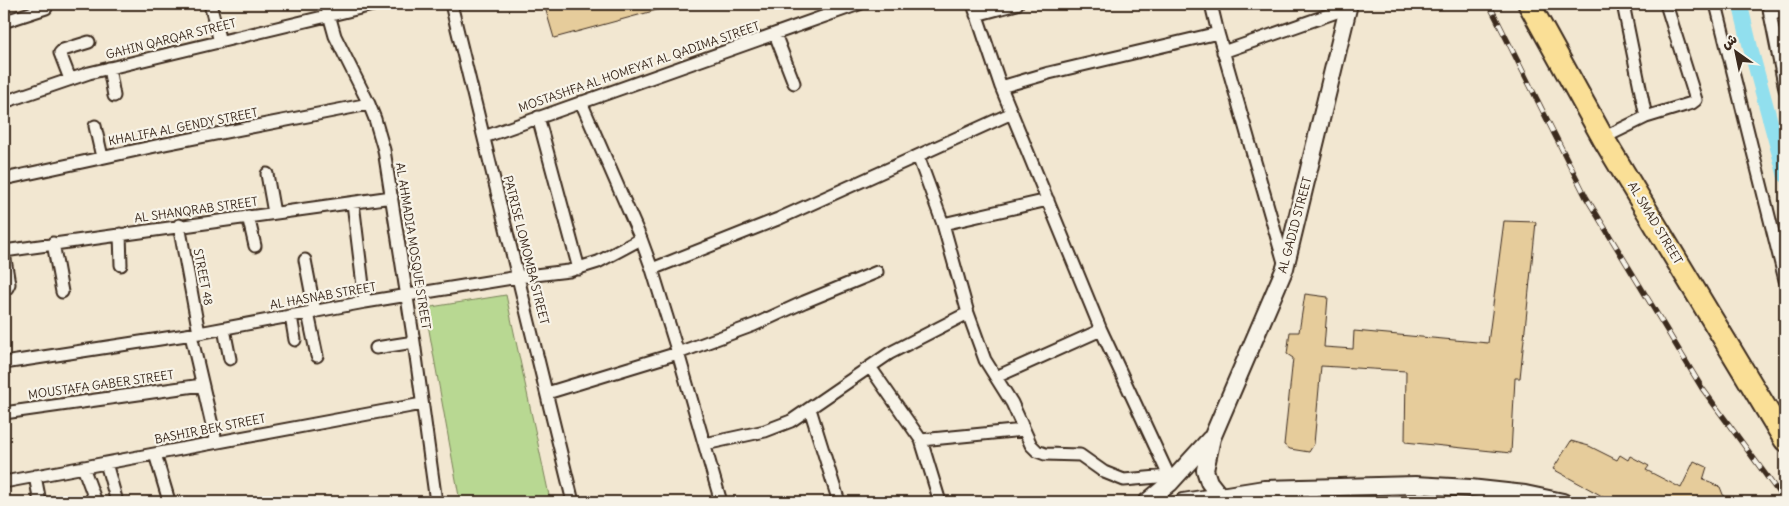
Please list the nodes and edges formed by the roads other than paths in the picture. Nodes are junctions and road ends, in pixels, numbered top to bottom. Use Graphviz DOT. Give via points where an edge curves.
graph roads {
  1 [pos="210,4"];
  2 [pos="377,4"];
  3 [pos="451,4"];
  4 [pos="860,4"];
  5 [pos="1017,4"];
  6 [pos="1211,4"];
  7 [pos="1529,4"];
  8 [pos="1623,4"];
  9 [pos="1666,4"];
  10 [pos="1716,4"];
  11 [pos="1768,4"];
  12 [pos="1348,6"];
  13 [pos="28,8"];
  14 [pos="46,8"];
  15 [pos="974,9"];
  16 [pos="1785,9"];
  17 [pos="327,10"];
  18 [pos="1770,16"];
  19 [pos="6,20"];
  20 [pos="1218,33"];
  21 [pos="775,34"];
  22 [pos="89,42"];
  23 [pos="220,42"];
  24 [pos="1223,52"];
  25 [pos="109,68"];
  26 [pos="70,79"];
  27 [pos="794,83"];
  28 [pos="1001,87"];
  29 [pos="1785,90"];
  30 [pos="114,96"];
  31 [pos="4,102"];
  32 [pos="581,102"];
  33 [pos="369,104"];
  34 [pos="1012,113"];
  35 [pos="538,117"];
  36 [pos="1646,117"];
  37 [pos="95,126"];
  38 [pos="484,136"];
  39 [pos="1603,138"];
  40 [pos="918,156"];
  41 [pos="102,157"];
  42 [pos="267,174"];
  43 [pos="4,179"];
  44 [pos="392,198"];
  45 [pos="1048,200"];
  46 [pos="353,203"];
  47 [pos="274,213"];
  48 [pos="248,216"];
  49 [pos="942,224"];
  50 [pos="179,225"];
  51 [pos="120,234"];
  52 [pos="641,238"];
  53 [pos="53,244"];
  54 [pos="256,246"];
  55 [pos="4,252"];
  56 [pos="305,260"];
  57 [pos="121,265"];
  58 [pos="1285,268"];
  59 [pos="579,269"];
  60 [pos="652,269"];
  61 [pos="877,272"];
  62 [pos="518,277"];
  63 [pos="1785,280"];
  64 [pos="4,289"];
  65 [pos="62,292"];
  66 [pos="407,295"];
  67 [pos="365,302"];
  68 [pos="312,312"];
  69 [pos="968,313"];
  70 [pos="291,316"];
  71 [pos="224,329"];
  72 [pos="1101,330"];
  73 [pos="195,334"];
  74 [pos="295,340"];
  75 [pos="414,342"];
  76 [pos="376,348"];
  77 [pos="678,353"];
  78 [pos="316,356"];
  79 [pos="230,359"];
  80 [pos="4,363"];
  81 [pos="870,366"];
  82 [pos="996,376"];
  83 [pos="202,385"];
  84 [pos="547,393"];
  85 [pos="422,404"];
  86 [pos="810,409"];
  87 [pos="4,413"];
  88 [pos="1024,430"];
  89 [pos="1212,438"];
  90 [pos="921,440"];
  91 [pos="1785,440"];
  92 [pos="216,442"];
  93 [pos="705,444"];
  94 [pos="155,454"];
  95 [pos="106,463"];
  96 [pos="83,467"];
  97 [pos="1174,475"];
  98 [pos="35,476"];
  99 [pos="4,482"];
  100 [pos="1220,496"];
  101 [pos="169,501"];
  102 [pos="40,502"];
  103 [pos="96,502"];
  104 [pos="117,502"];
  105 [pos="436,502"];
  106 [pos="574,502"];
  107 [pos="721,502"];
  108 [pos="839,502"];
  109 [pos="940,502"];
  110 [pos="1147,502"];
  111 [pos="1184,502"];
  112 [pos="1563,502"];
  1 -- 23 [label="street"];
  2 -- 17 [label="street, GAHIN QARQAR STREET"];
  3 -- 38 [label="street, PATRISE LOMOMBA STREET"];
  4 -- 21 [label="street, MOSTASHFA AL HOMEYAT AL QADIMA STREET"];
  5 -- 15 [label="street"];
  6 -- 20 [label="street"];
  7 -- 39 [label="highway, AL SMAD STREET"];
  8 -- 36 [label="street"];
  9 -- 36 [label="street" via="1696,100"];
  10 -- 63 [label="street"];
  11 -- 18 [label="street"];
  12 -- 24 [label="street"];
  12 -- 58 [label="street, AL GADID STREET"];
  13 -- 14 [label="street"];
  13 -- 19 [label="street"];
  15 -- 28 [label="street"];
  16 -- 18 [label="street"];
  17 -- 23 [label="street, GAHIN QARQAR STREET"];
  17 -- 33 [label="street, AL AHMADIA MOSQUE STREET" via="339,45"];
  18 -- 29 [label="street"];
  20 -- 24 [label="street"];
  20 -- 28 [label="street"];
  21 -- 27 [label="street"];
  21 -- 32 [label="street, MOSTASHFA AL HOMEYAT AL QADIMA STREET"];
  22 -- 26 [label="street" via="60,53"];
  23 -- 25 [label="street, GAHIN QARQAR STREET"];
  24 -- 58 [label="street"];
  25 -- 26 [label="street, GAHIN QARQAR STREET"];
  25 -- 30 [label="street"];
  26 -- 31 [label="street, GAHIN QARQAR STREET"];
  28 -- 34 [label="street"];
  32 -- 35 [label="street, MOSTASHFA AL HOMEYAT AL QADIMA STREET"];
  32 -- 52 [label="street"];
  33 -- 41 [label="street, KHALIFA AL GENDY STREET"];
  33 -- 44 [label="street, AL AHMADIA MOSQUE STREET" via="384,150"];
  34 -- 40 [label="street"];
  34 -- 45 [label="street"];
  35 -- 38 [label="street, MOSTASHFA AL HOMEYAT AL QADIMA STREET"];
  35 -- 59 [label="street"];
  36 -- 39 [label="street"];
  37 -- 41 [label="street"];
  38 -- 62 [label="street, PATRISE LOMOMBA STREET"];
  39 -- 91 [label="highway, AL SMAD STREET"];
  40 -- 49 [label="street"];
  40 -- 60 [label="street" via="778,219"];
  41 -- 43 [label="street, KHALIFA AL GENDY STREET"];
  42 -- 47 [label="street"];
  44 -- 46 [label="street, AL SHANQRAB STREET"];
  44 -- 66 [label="street, AL AHMADIA MOSQUE STREET"];
  45 -- 49 [label="street"];
  45 -- 72 [label="street"];
  46 -- 47 [label="street, AL SHANQRAB STREET"];
  46 -- 67 [label="street"];
  47 -- 48 [label="street, AL SHANQRAB STREET"];
  48 -- 50 [label="street, AL SHANQRAB STREET"];
  48 -- 54 [label="street"];
  49 -- 69 [label="street"];
  50 -- 51 [label="street, AL SHANQRAB STREET"];
  50 -- 73 [label="street, STREET 48"];
  51 -- 53 [label="street, AL SHANQRAB STREET"];
  51 -- 57 [label="street"];
  52 -- 59 [label="street, AL HASNAB STREET"];
  52 -- 60 [label="street"];
  53 -- 55 [label="street, AL SHANQRAB STREET"];
  53 -- 65 [label="street"];
  55 -- 64 [label="street" via="9,284"];
  56 -- 68 [label="street"];
  58 -- 89 [label="street, AL GADID STREET"];
  59 -- 62 [label="street, AL HASNAB STREET"];
  60 -- 77 [label="street"];
  61 -- 77 [label="street" via="754,326"];
  62 -- 66 [label="street, AL HASNAB STREET"];
  62 -- 84 [label="street, PATRISE LOMOMBA STREET"];
  66 -- 67 [label="street, AL HASNAB STREET"];
  66 -- 75 [label="street, AL AHMADIA MOSQUE STREET"];
  67 -- 68 [label="street, AL HASNAB STREET"];
  68 -- 70 [label="street, AL HASNAB STREET"];
  68 -- 78 [label="street"];
  69 -- 81 [label="street"];
  69 -- 82 [label="street" via="985,360"];
  70 -- 71 [label="street, AL HASNAB STREET"];
  70 -- 74 [label="street"];
  71 -- 73 [label="street, AL HASNAB STREET"];
  71 -- 79 [label="street"];
  72 -- 82 [label="street"];
  72 -- 97 [label="street"];
  73 -- 80 [label="street, AL HASNAB STREET"];
  73 -- 83 [label="street, STREET 48"];
  75 -- 76 [label="street"];
  75 -- 85 [label="street, AL AHMADIA MOSQUE STREET"];
  77 -- 84 [label="street"];
  77 -- 93 [label="street"];
  81 -- 86 [label="street"];
  81 -- 90 [label="street"];
  82 -- 88 [label="street"];
  83 -- 87 [label="street, MOUSTAFA GABER STREET"];
  83 -- 92 [label="street, STREET 48"];
  84 -- 106 [label="street, PATRISE LOMOMBA STREET"];
  85 -- 92 [label="street, BASHIR BEK STREET"];
  85 -- 105 [label="street, AL AHMADIA MOSQUE STREET"];
  86 -- 93 [label="street" via="764,431"];
  86 -- 108 [label="street"];
  88 -- 90 [label="street"];
  88 -- 97 [label="street" via="1037,451 1080,455 1124,480"];
  89 -- 97 [label="street, AL GADID STREET"];
  89 -- 100 [label="street, AL GADID STREET" via="1205,470 1208,482"];
  90 -- 109 [label="street"];
  92 -- 94 [label="street, BASHIR BEK STREET"];
  93 -- 107 [label="street"];
  94 -- 95 [label="street, BASHIR BEK STREET"];
  94 -- 101 [label="street"];
  95 -- 96 [label="street, BASHIR BEK STREET"];
  95 -- 104 [label="street"];
  96 -- 98 [label="street, BASHIR BEK STREET"];
  96 -- 103 [label="street"];
  97 -- 110 [label="street, AL GADID STREET"];
  98 -- 99 [label="street, BASHIR BEK STREET"];
  98 -- 102 [label="street"];
  100 -- 111 [label="street"];
  100 -- 112 [label="street" via="1264,488 1415,485 1525,494"];
}
